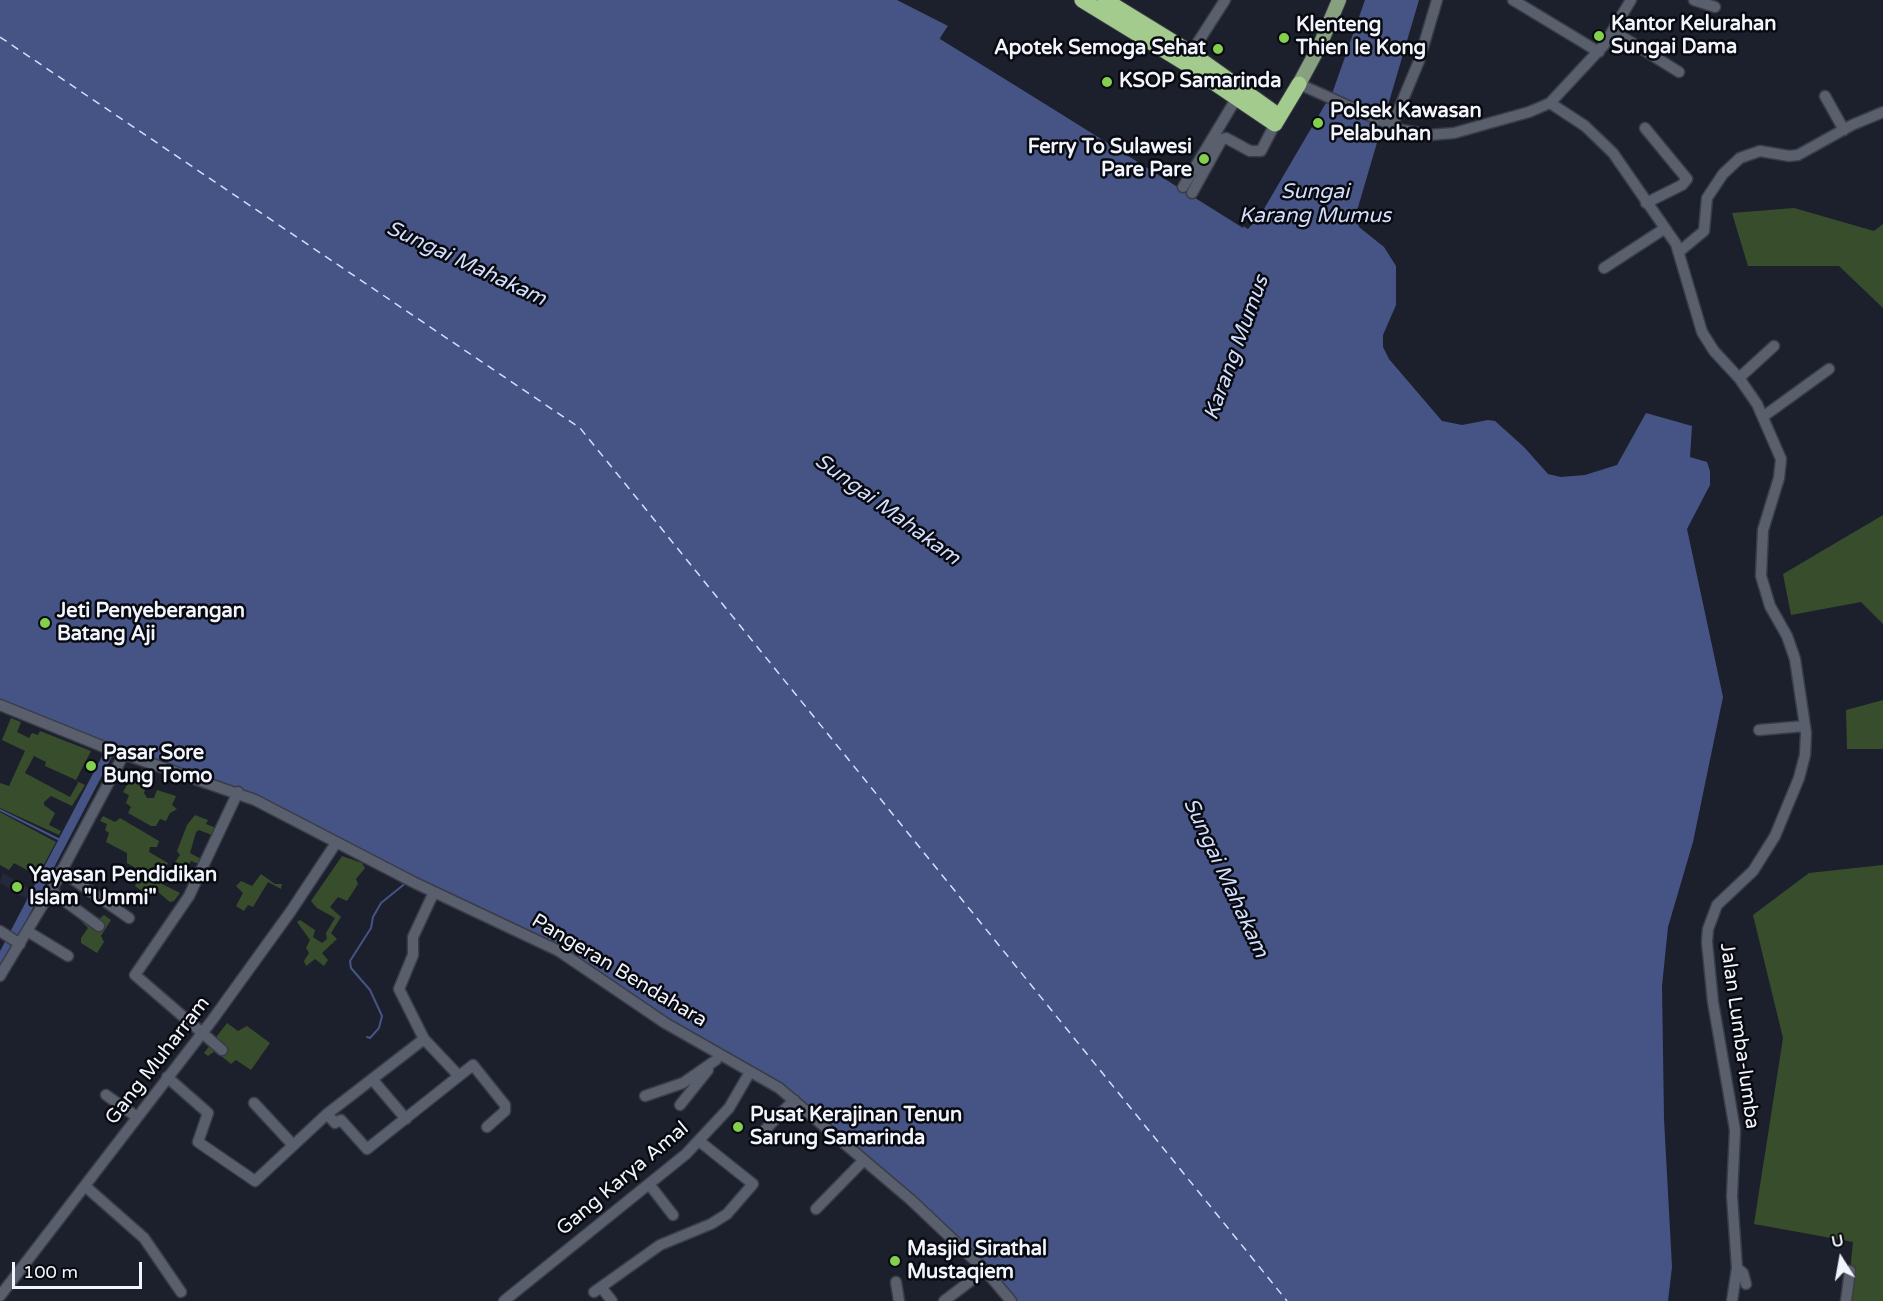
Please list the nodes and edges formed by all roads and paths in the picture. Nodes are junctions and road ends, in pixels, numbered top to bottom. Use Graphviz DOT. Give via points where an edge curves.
graph roads {
  1 [pos="1105,0"];
  2 [pos="1225,0"];
  3 [pos="1339,0"];
  4 [pos="1437,0"];
  5 [pos="1513,0"];
  6 [pos="1631,0"];
  7 [pos="1694,0"];
  8 [pos="1085,1"];
  9 [pos="1715,7"];
  10 [pos="1613,31"];
  11 [pos="1599,52"];
  12 [pos="1191,53"];
  13 [pos="1679,72"];
  14 [pos="1299,84"];
  15 [pos="1825,96"];
  16 [pos="1236,99"];
  17 [pos="1550,103"];
  18 [pos="1883,112"];
  19 [pos="1278,120"];
  20 [pos="1388,125"];
  21 [pos="1645,128"];
  22 [pos="1844,130"];
  23 [pos="1646,203"];
  24 [pos="1664,229"];
  25 [pos="1680,251"];
  26 [pos="1604,268"];
  27 [pos="1774,346"];
  28 [pos="1828,369"];
  29 [pos="1739,378"];
  30 [pos="1764,417"];
  31 [pos="0,705"];
  32 [pos="1805,726"];
  33 [pos="1759,730"];
  34 [pos="122,753"];
  35 [pos="238,792"];
  36 [pos="336,843"];
  37 [pos="62,872"];
  38 [pos="51,891"];
  39 [pos="434,892"];
  40 [pos="129,918"];
  41 [pos="99,926"];
  42 [pos="27,931"];
  43 [pos="9,937"];
  44 [pos="68,956"];
  45 [pos="0,976"];
  46 [pos="203,1032"];
  47 [pos="424,1039"];
  48 [pos="222,1050"];
  49 [pos="718,1057"];
  50 [pos="750,1072"];
  51 [pos="459,1076"];
  52 [pos="167,1077"];
  53 [pos="372,1079"];
  54 [pos="106,1095"];
  55 [pos="645,1096"];
  56 [pos="794,1100"];
  57 [pos="254,1103"];
  58 [pos="680,1105"];
  59 [pos="327,1114"];
  60 [pos="137,1117"];
  61 [pos="406,1119"];
  62 [pos="487,1127"];
  63 [pos="756,1139"];
  64 [pos="699,1141"];
  65 [pos="292,1144"];
  66 [pos="863,1161"];
  67 [pos="649,1184"];
  68 [pos="85,1186"];
  69 [pos="816,1209"];
  70 [pos="673,1215"];
  71 [pos="1737,1268"];
  72 [pos="985,1270"];
  73 [pos="1850,1271"];
  74 [pos="896,1282"];
  75 [pos="1746,1284"];
  76 [pos="181,1292"];
  77 [pos="0,1296"];
  78 [pos="504,1301"];
  79 [pos="612,1301"];
  80 [pos="899,1301"];
  81 [pos="944,1301"];
  82 [pos="1011,1301"];
  83 [pos="1732,1301"];
  84 [pos="1846,1301"];
  1 -- 12 [label="highway"];
  2 -- 12 [label="street"];
  3 -- 14 [label="main road"];
  4 -- 20 [label="street" via="1419,61"];
  5 -- 11 [label="street"];
  6 -- 10 [label="street"];
  7 -- 9 [label="street"];
  8 -- 16 [label="highway"];
  10 -- 11 [label="street"];
  10 -- 13 [label="street"];
  11 -- 17 [label="street"];
  12 -- 19 [label="highway"];
  14 -- 19 [label="highway"];
  14 -- 20 [label="street"];
  15 -- 22 [label="street"];
  16 -- 19 [label="highway"];
  16 -- 19 [label="street" via="1187,190 1223,138 1250,151 1261,151"];
  17 -- 20 [label="street" via="1442,135 1420,134"];
  17 -- 23 [label="street, Jalan Lumba-lumba" via="1585,126 1607,147"];
  18 -- 22 [label="street"];
  21 -- 23 [label="street" via="1687,179"];
  22 -- 25 [label="street" via="1798,155 1760,152 1740,158 1707,198 1704,231"];
  23 -- 24 [label="street, Jalan Lumba-lumba"];
  24 -- 25 [label="street, Jalan Lumba-lumba"];
  24 -- 26 [label="street"];
  25 -- 29 [label="street, Jalan Lumba-lumba" via="1702,332"];
  27 -- 29 [label="street"];
  28 -- 30 [label="street"];
  29 -- 30 [label="street, Jalan Lumba-lumba"];
  30 -- 32 [label="street, Jalan Lumba-lumba" via="1781,467 1763,530 1761,576 1770,606 1795,659"];
  31 -- 34 [label="street, Pangeran Bendahara"];
  32 -- 33 [label="street"];
  32 -- 71 [label="street, Jalan Lumba-lumba" via="1805,755 1799,778 1775,836 1753,871 1717,905 1708,929 1711,990 1735,1130 1732,1196"];
  34 -- 35 [label="street, Pangeran Bendahara"];
  34 -- 37 [label="street"];
  35 -- 36 [label="street, Pangeran Bendahara"];
  35 -- 46 [label="street" via="189,896 135,974"];
  36 -- 39 [label="street, Pangeran Bendahara"];
  36 -- 46 [label="street, Gang Muharram"];
  37 -- 38 [label="street"];
  37 -- 40 [label="street"];
  38 -- 41 [label="street"];
  38 -- 42 [label="street"];
  39 -- 47 [label="street" via="413,937 413,955 399,986"];
  39 -- 49 [label="street, Pangeran Bendahara" via="559,951"];
  42 -- 43 [label="street"];
  42 -- 44 [label="street"];
  43 -- 45 [label="street"];
  46 -- 48 [label="street"];
  46 -- 52 [label="street, Gang Muharram"];
  47 -- 51 [label="street"];
  47 -- 53 [label="street"];
  49 -- 50 [label="street, Pangeran Bendahara"];
  49 -- 55 [label="street" via="683,1083"];
  49 -- 58 [label="street"];
  50 -- 56 [label="street, Pangeran Bendahara"];
  50 -- 64 [label="street, Gang Karya Amal" via="729,1108"];
  51 -- 61 [label="street"];
  51 -- 62 [label="street" via="473,1065 505,1105 505,1111"];
  52 -- 60 [label="street, Gang Muharram"];
  52 -- 65 [label="street" via="208,1113 198,1142 255,1181"];
  53 -- 59 [label="street"];
  53 -- 61 [label="street"];
  54 -- 60 [label="street"];
  56 -- 63 [label="street"];
  56 -- 66 [label="street, Pangeran Bendahara"];
  57 -- 65 [label="street"];
  59 -- 61 [label="street" via="335,1123 341,1120 365,1149"];
  59 -- 65 [label="street"];
  60 -- 68 [label="street, Gang Muharram"];
  64 -- 67 [label="street, Gang Karya Amal"];
  64 -- 79 [label="street" via="753,1184 726,1214 660,1245 598,1290"];
  66 -- 69 [label="street"];
  66 -- 72 [label="street, Pangeran Bendahara"];
  67 -- 70 [label="street"];
  67 -- 78 [label="street, Gang Karya Amal"];
  68 -- 76 [label="street" via="144,1238"];
  68 -- 77 [label="street, Gang Muharram"];
  71 -- 75 [label="street"];
  71 -- 83 [label="street, Jalan Lumba-lumba"];
  72 -- 81 [label="street"];
  72 -- 82 [label="street, Pangeran Bendahara"];
  73 -- 84 [label="street"];
  74 -- 80 [label="street"];
}
